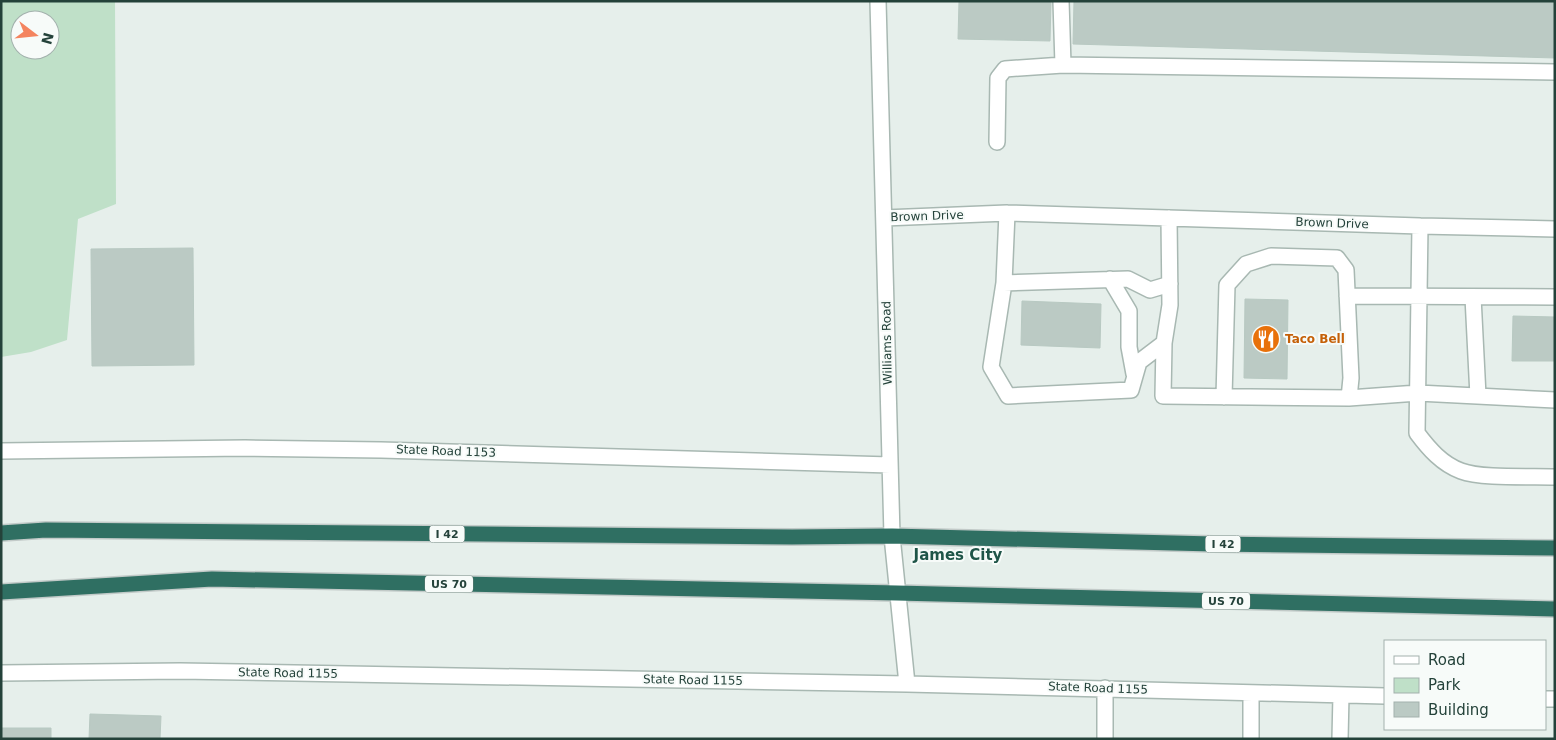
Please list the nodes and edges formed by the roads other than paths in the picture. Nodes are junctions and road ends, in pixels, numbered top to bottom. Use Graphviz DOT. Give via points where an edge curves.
graph roads {
  1 [pos="878,1"];
  2 [pos="1061,1"];
  3 [pos="1063,65"];
  4 [pos="1555,72"];
  5 [pos="997,142"];
  6 [pos="1007,213"];
  7 [pos="884,218"];
  8 [pos="1169,218"];
  9 [pos="1420,226"];
  10 [pos="1555,229"];
  11 [pos="1110,279"];
  12 [pos="1004,283"];
  13 [pos="1170,284"];
  14 [pos="1347,296"];
  15 [pos="1419,297"];
  16 [pos="1555,297"];
  17 [pos="1473,298"];
  18 [pos="1164,343"];
  19 [pos="1135,377"];
  20 [pos="1418,393"];
  21 [pos="1478,396"];
  22 [pos="1224,397"];
  23 [pos="1349,398"];
  24 [pos="1555,400"];
  25 [pos="1,452"];
  26 [pos="890,465"];
  27 [pos="1555,477"];
  28 [pos="1,533"];
  29 [pos="892,536"];
  30 [pos="1555,548"];
  31 [pos="1,592"];
  32 [pos="897,593"];
  33 [pos="1555,609"];
  34 [pos="1,673"];
  35 [pos="907,684"];
  36 [pos="1105,688"];
  37 [pos="1251,693"];
  38 [pos="1341,695"];
  39 [pos="1384,696"];
  40 [pos="1105,739"];
  41 [pos="1251,739"];
  42 [pos="1340,739"];
  1 -- 7 [label="street, Williams Road"];
  2 -- 3 [label="street"];
  3 -- 4 [label="street"];
  3 -- 5 [label="street" via="1005,69 998,78"];
  6 -- 7 [label="street, Brown Drive"];
  6 -- 8 [label="street, Brown Drive"];
  6 -- 12 [label="street"];
  7 -- 26 [label="street, Williams Road"];
  8 -- 9 [label="street, Brown Drive"];
  8 -- 13 [label="street"];
  9 -- 10 [label="street, Brown Drive"];
  9 -- 15 [label="street"];
  11 -- 12 [label="street"];
  11 -- 13 [label="street" via="1128,279 1150,290"];
  11 -- 19 [label="street" via="1129,311 1129,348"];
  12 -- 19 [label="street" via="991,367 1008,396 1131,390"];
  13 -- 18 [label="street"];
  14 -- 15 [label="street"];
  14 -- 22 [label="street" via="1346,270 1337,258 1271,256 1246,264 1227,285"];
  14 -- 23 [label="street"];
  15 -- 17 [label="street"];
  15 -- 20 [label="street"];
  16 -- 17 [label="street"];
  17 -- 21 [label="street"];
  18 -- 19 [label="street" via="1139,362"];
  18 -- 22 [label="street" via="1163,396"];
  20 -- 21 [label="street"];
  20 -- 23 [label="street"];
  20 -- 27 [label="street" via="1417,433 1444,462 1462,471 1483,475"];
  21 -- 24 [label="street"];
  22 -- 23 [label="street"];
  25 -- 26 [label="street, State Road 1153" via="245,448"];
  26 -- 29 [label="street, Williams Road"];
  28 -- 29 [label="highway, I 42" via="46,530"];
  29 -- 30 [label="highway, I 42"];
  29 -- 32 [label="street, Williams Road"];
  31 -- 32 [label="highway, US 70" via="212,579"];
  32 -- 33 [label="highway, US 70"];
  32 -- 35 [label="street, Williams Road"];
  34 -- 35 [label="street, State Road 1155" via="180,671"];
  35 -- 36 [label="street, State Road 1155"];
  36 -- 37 [label="street, State Road 1155"];
  36 -- 40 [label="street"];
  37 -- 38 [label="street, State Road 1155"];
  37 -- 41 [label="street"];
  38 -- 39 [label="street, State Road 1155"];
  38 -- 42 [label="street"];
}
